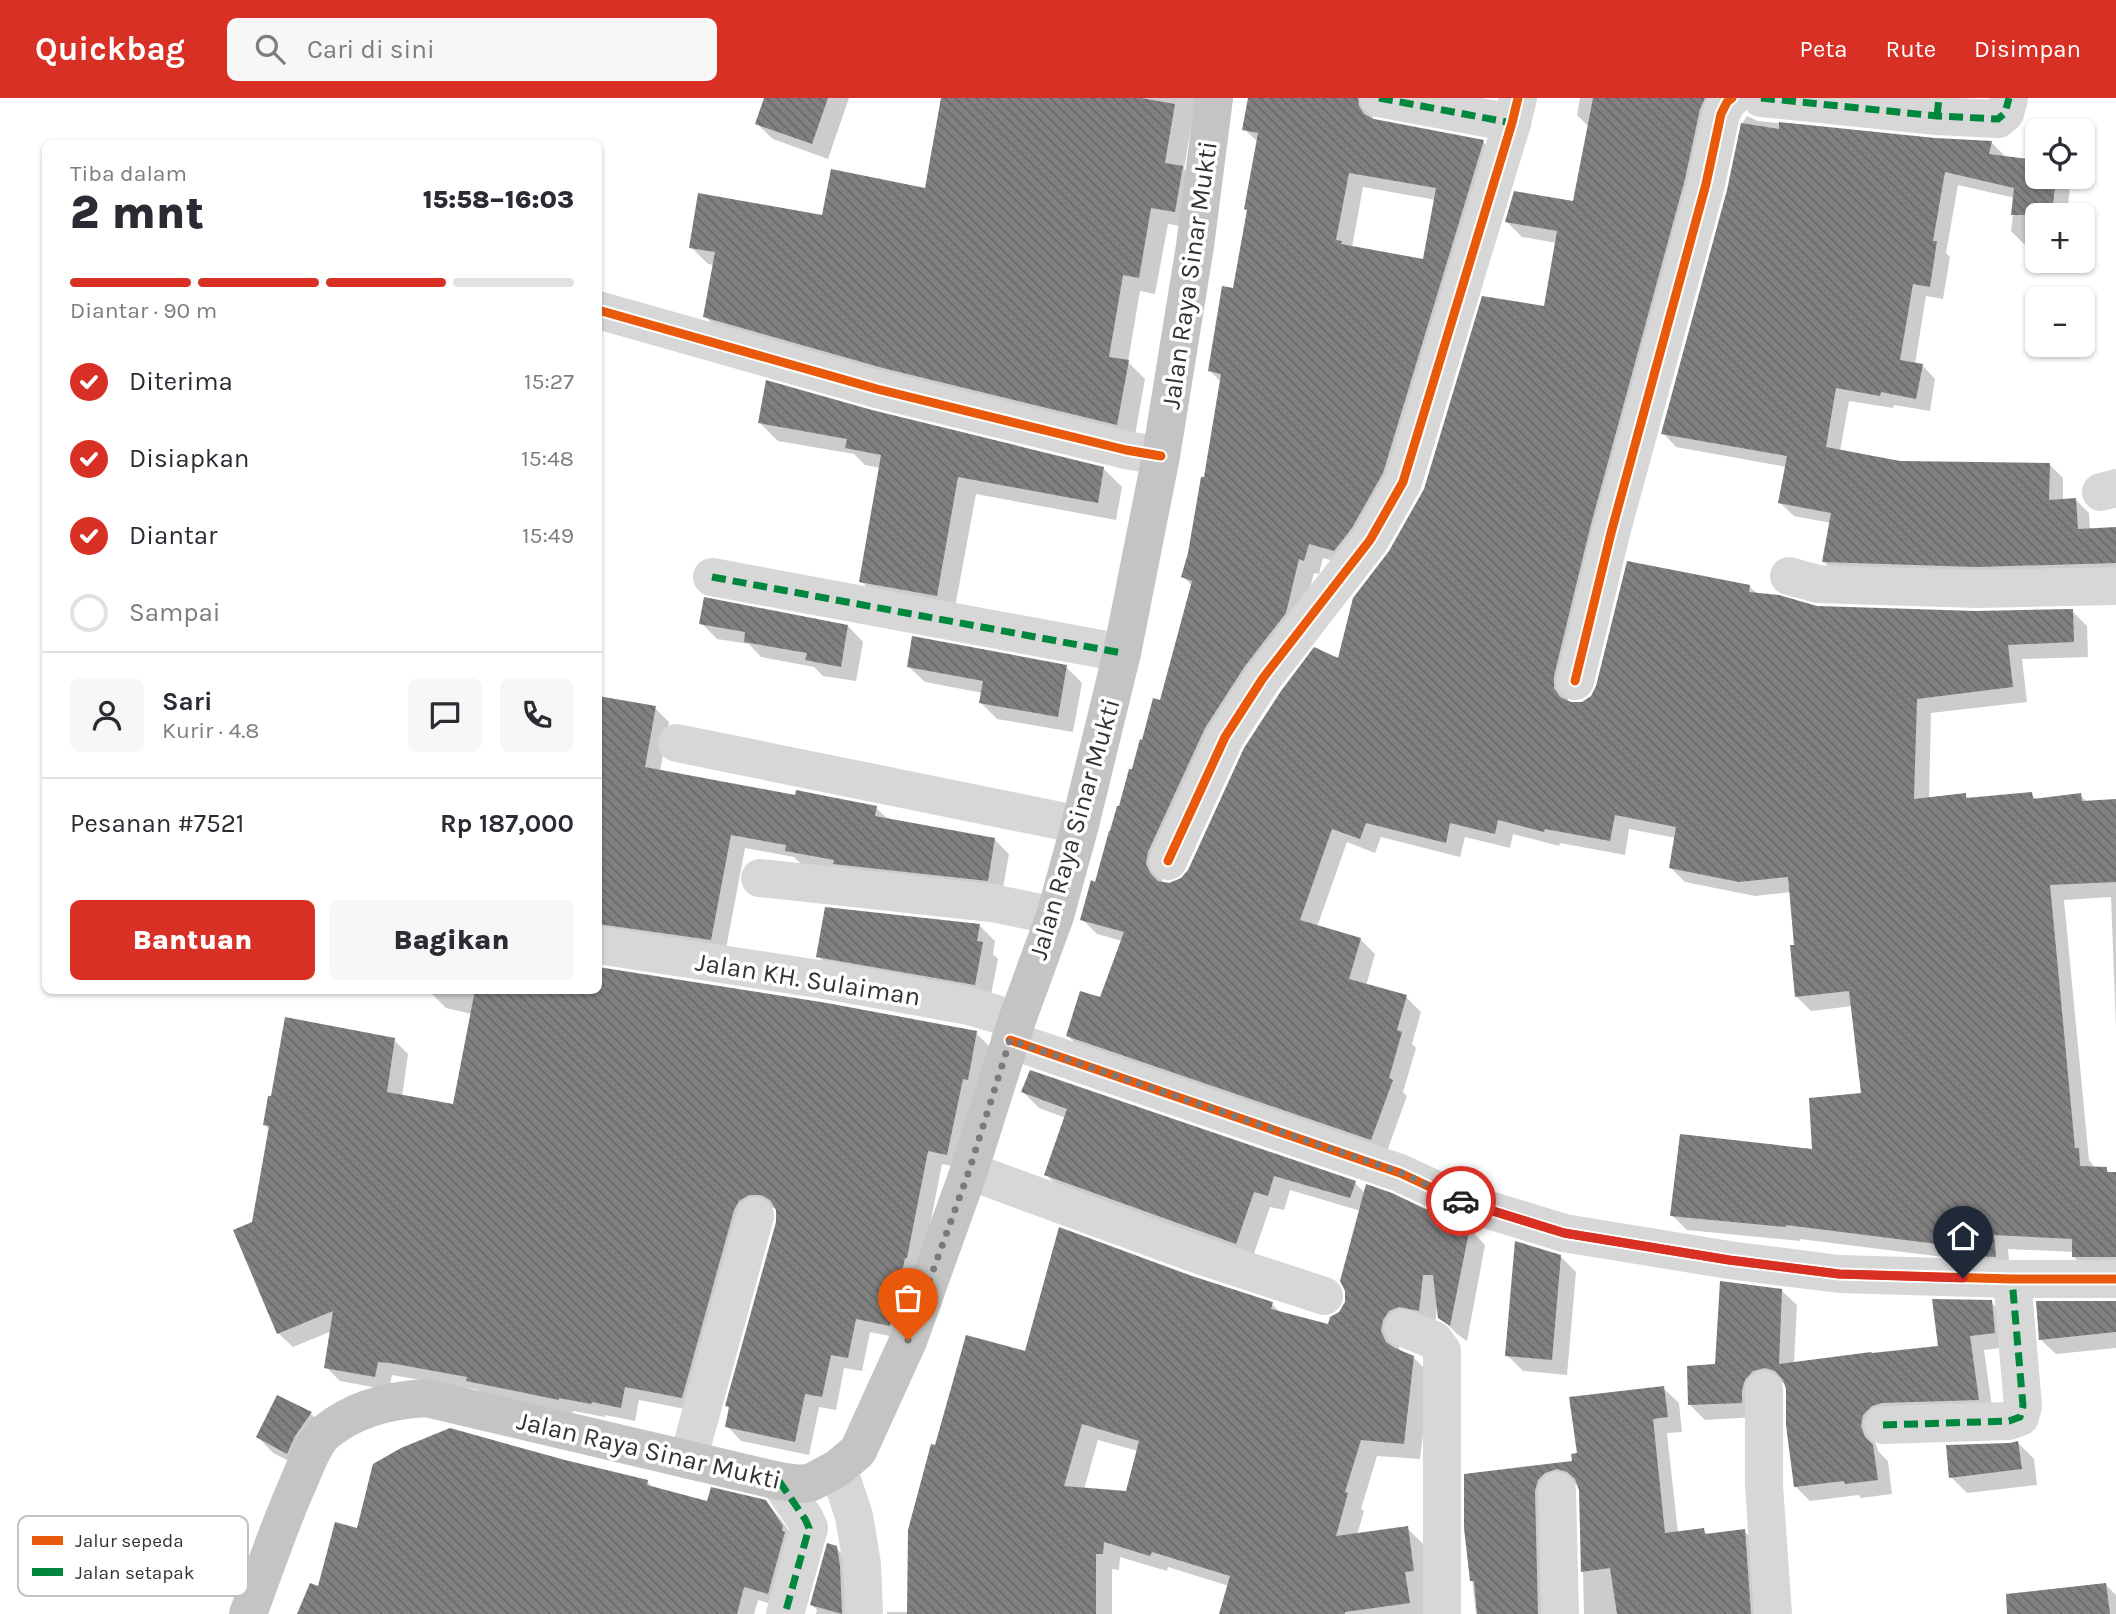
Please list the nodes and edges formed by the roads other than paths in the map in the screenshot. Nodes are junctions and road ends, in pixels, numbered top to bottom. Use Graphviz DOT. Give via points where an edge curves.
graph roads {
  1 [pos="1214,98"];
  2 [pos="1379,98"];
  3 [pos="1732,98"];
  4 [pos="1761,98"];
  5 [pos="2009,98"];
  6 [pos="1938,107"];
  7 [pos="1515,111"];
  8 [pos="602,311"];
  9 [pos="1161,456"];
  10 [pos="1789,576"];
  11 [pos="712,577"];
  12 [pos="2116,586"];
  13 [pos="1122,653"];
  14 [pos="1575,681"];
  15 [pos="677,743"];
  16 [pos="1080,825"];
  17 [pos="1168,861"];
  18 [pos="760,878"];
  19 [pos="1055,916"];
  20 [pos="602,946"];
  21 [pos="1013,1030"];
  22 [pos="969,1171"];
  23 [pos="755,1216"];
  24 [pos="2012,1279"];
  25 [pos="2116,1279"];
  26 [pos="1325,1296"];
  27 [pos="1403,1328"];
  28 [pos="1764,1390"];
  29 [pos="1884,1425"];
  30 [pos="688,1460"];
  31 [pos="838,1468"];
  32 [pos="779,1481"];
  33 [pos="1557,1490"];
  34 [pos="248,1614"];
  35 [pos="785,1614"];
  36 [pos="864,1614"];
  37 [pos="1442,1614"];
  38 [pos="1560,1614"];
  39 [pos="1773,1614"];
  1 -- 9 [label="highway, Jalan Raya Sinar Mukti"];
  2 -- 7 [label="street"];
  3 -- 14 [label="street" via="1721,114"];
  4 -- 6 [label="street"];
  5 -- 6 [label="street" via="1998,119"];
  7 -- 17 [label="street" via="1403,482 1370,540 1263,678 1226,737"];
  8 -- 9 [label="street" via="877,389"];
  9 -- 13 [label="highway, Jalan Raya Sinar Mukti"];
  10 -- 12 [label="street" via="1818,584 1964,589"];
  11 -- 13 [label="street"];
  13 -- 16 [label="highway, Jalan Raya Sinar Mukti"];
  15 -- 16 [label="street"];
  16 -- 19 [label="highway, Jalan Raya Sinar Mukti"];
  18 -- 19 [label="street" via="992,904"];
  19 -- 21 [label="highway, Jalan Raya Sinar Mukti"];
  20 -- 21 [label="street, Jalan KH. Sulaiman" via="970,1006"];
  21 -- 22 [label="highway, Jalan Raya Sinar Mukti"];
  21 -- 24 [label="street, Jalan KH. Sulaiman" via="1400,1172 1460,1201 1564,1233 1839,1274"];
  22 -- 26 [label="street"];
  22 -- 31 [label="highway, Jalan Raya Sinar Mukti" via="908,1340 858,1451"];
  23 -- 30 [label="street"];
  24 -- 25 [label="street, Jalan KH. Sulaiman"];
  24 -- 29 [label="street" via="2023,1406 2020,1417"];
  27 -- 37 [label="street" via="1434,1340 1442,1351"];
  28 -- 39 [label="street" via="1764,1486"];
  30 -- 32 [label="highway, Jalan Raya Sinar Mukti"];
  30 -- 34 [label="highway, Jalan Raya Sinar Mukti" via="426,1398 372,1408 325,1433 313,1448"];
  31 -- 32 [label="highway, Jalan Raya Sinar Mukti" via="812,1482"];
  31 -- 36 [label="street" via="854,1516"];
  32 -- 35 [label="street" via="808,1528"];
  33 -- 38 [label="street"];
}
